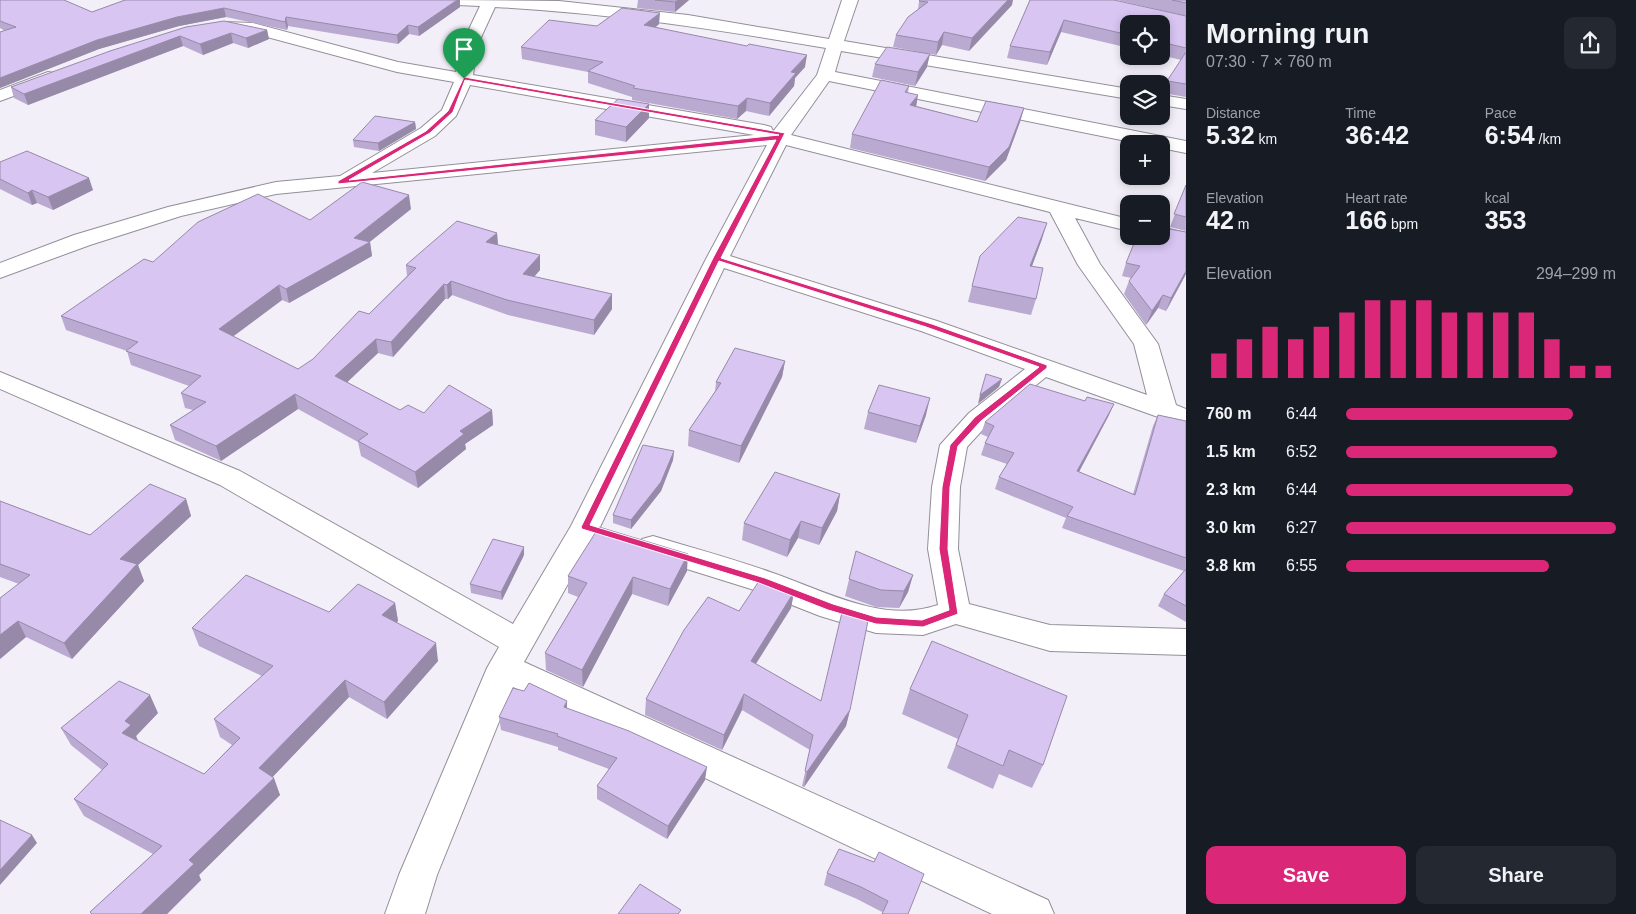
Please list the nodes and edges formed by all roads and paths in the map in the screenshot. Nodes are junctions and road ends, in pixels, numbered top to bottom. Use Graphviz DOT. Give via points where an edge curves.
graph roads {
  1 [pos="457,0"];
  2 [pos="850,0"];
  3 [pos="487,1"];
  4 [pos="217,26"];
  5 [pos="834,45"];
  6 [pos="61,72"];
  7 [pos="826,75"];
  8 [pos="464,79"];
  9 [pos="1120,93"];
  10 [pos="0,96"];
  11 [pos="1170,101"];
  12 [pos="1186,104"];
  13 [pos="781,136"];
  14 [pos="1186,146"];
  15 [pos="340,182"];
  16 [pos="1059,208"];
  17 [pos="1120,223"];
  18 [pos="1170,235"];
  19 [pos="1186,239"];
  20 [pos="717,258"];
  21 [pos="0,271"];
  22 [pos="1044,366"];
  23 [pos="0,380"];
  24 [pos="1164,409"];
  25 [pos="1186,418"];
  26 [pos="607,534"];
  27 [pos="954,612"];
  28 [pos="1186,642"];
  29 [pos="511,656"];
  30 [pos="406,914"];
  31 [pos="1034,914"];
  1 -- 3 [label="street"];
  2 -- 5 [label="street"];
  3 -- 5 [label="street" via="688,20"];
  3 -- 8 [label="street" via="469,46"];
  4 -- 8 [label="street" via="253,28 397,66"];
  5 -- 7 [label="street"];
  5 -- 9 [label="street"];
  6 -- 10 [label="street"];
  7 -- 13 [label="street"];
  7 -- 14 [label="street"];
  8 -- 13 [label="street"];
  8 -- 15 [label="street" via="450,112 428,132"];
  11 -- 12 [label="street"];
  13 -- 15 [label="street"];
  13 -- 16 [label="street"];
  13 -- 20 [label="street"];
  15 -- 21 [label="street" via="276,188 175,211 82,240"];
  16 -- 17 [label="street"];
  16 -- 24 [label="street" via="1089,265 1146,344"];
  18 -- 19 [label="street"];
  20 -- 22 [label="street"];
  20 -- 26 [label="street"];
  22 -- 24 [label="street"];
  22 -- 27 [label="street" via="978,419 954,445 946,487 943,549"];
  23 -- 29 [label="street" via="230,478"];
  24 -- 25 [label="street"];
  26 -- 27 [label="street" via="876,620 923,624"];
  26 -- 29 [label="street"];
  27 -- 28 [label="street" via="1050,638"];
  29 -- 30 [label="street" via="418,875"];
  29 -- 31 [label="street" via="809,808"];
}
